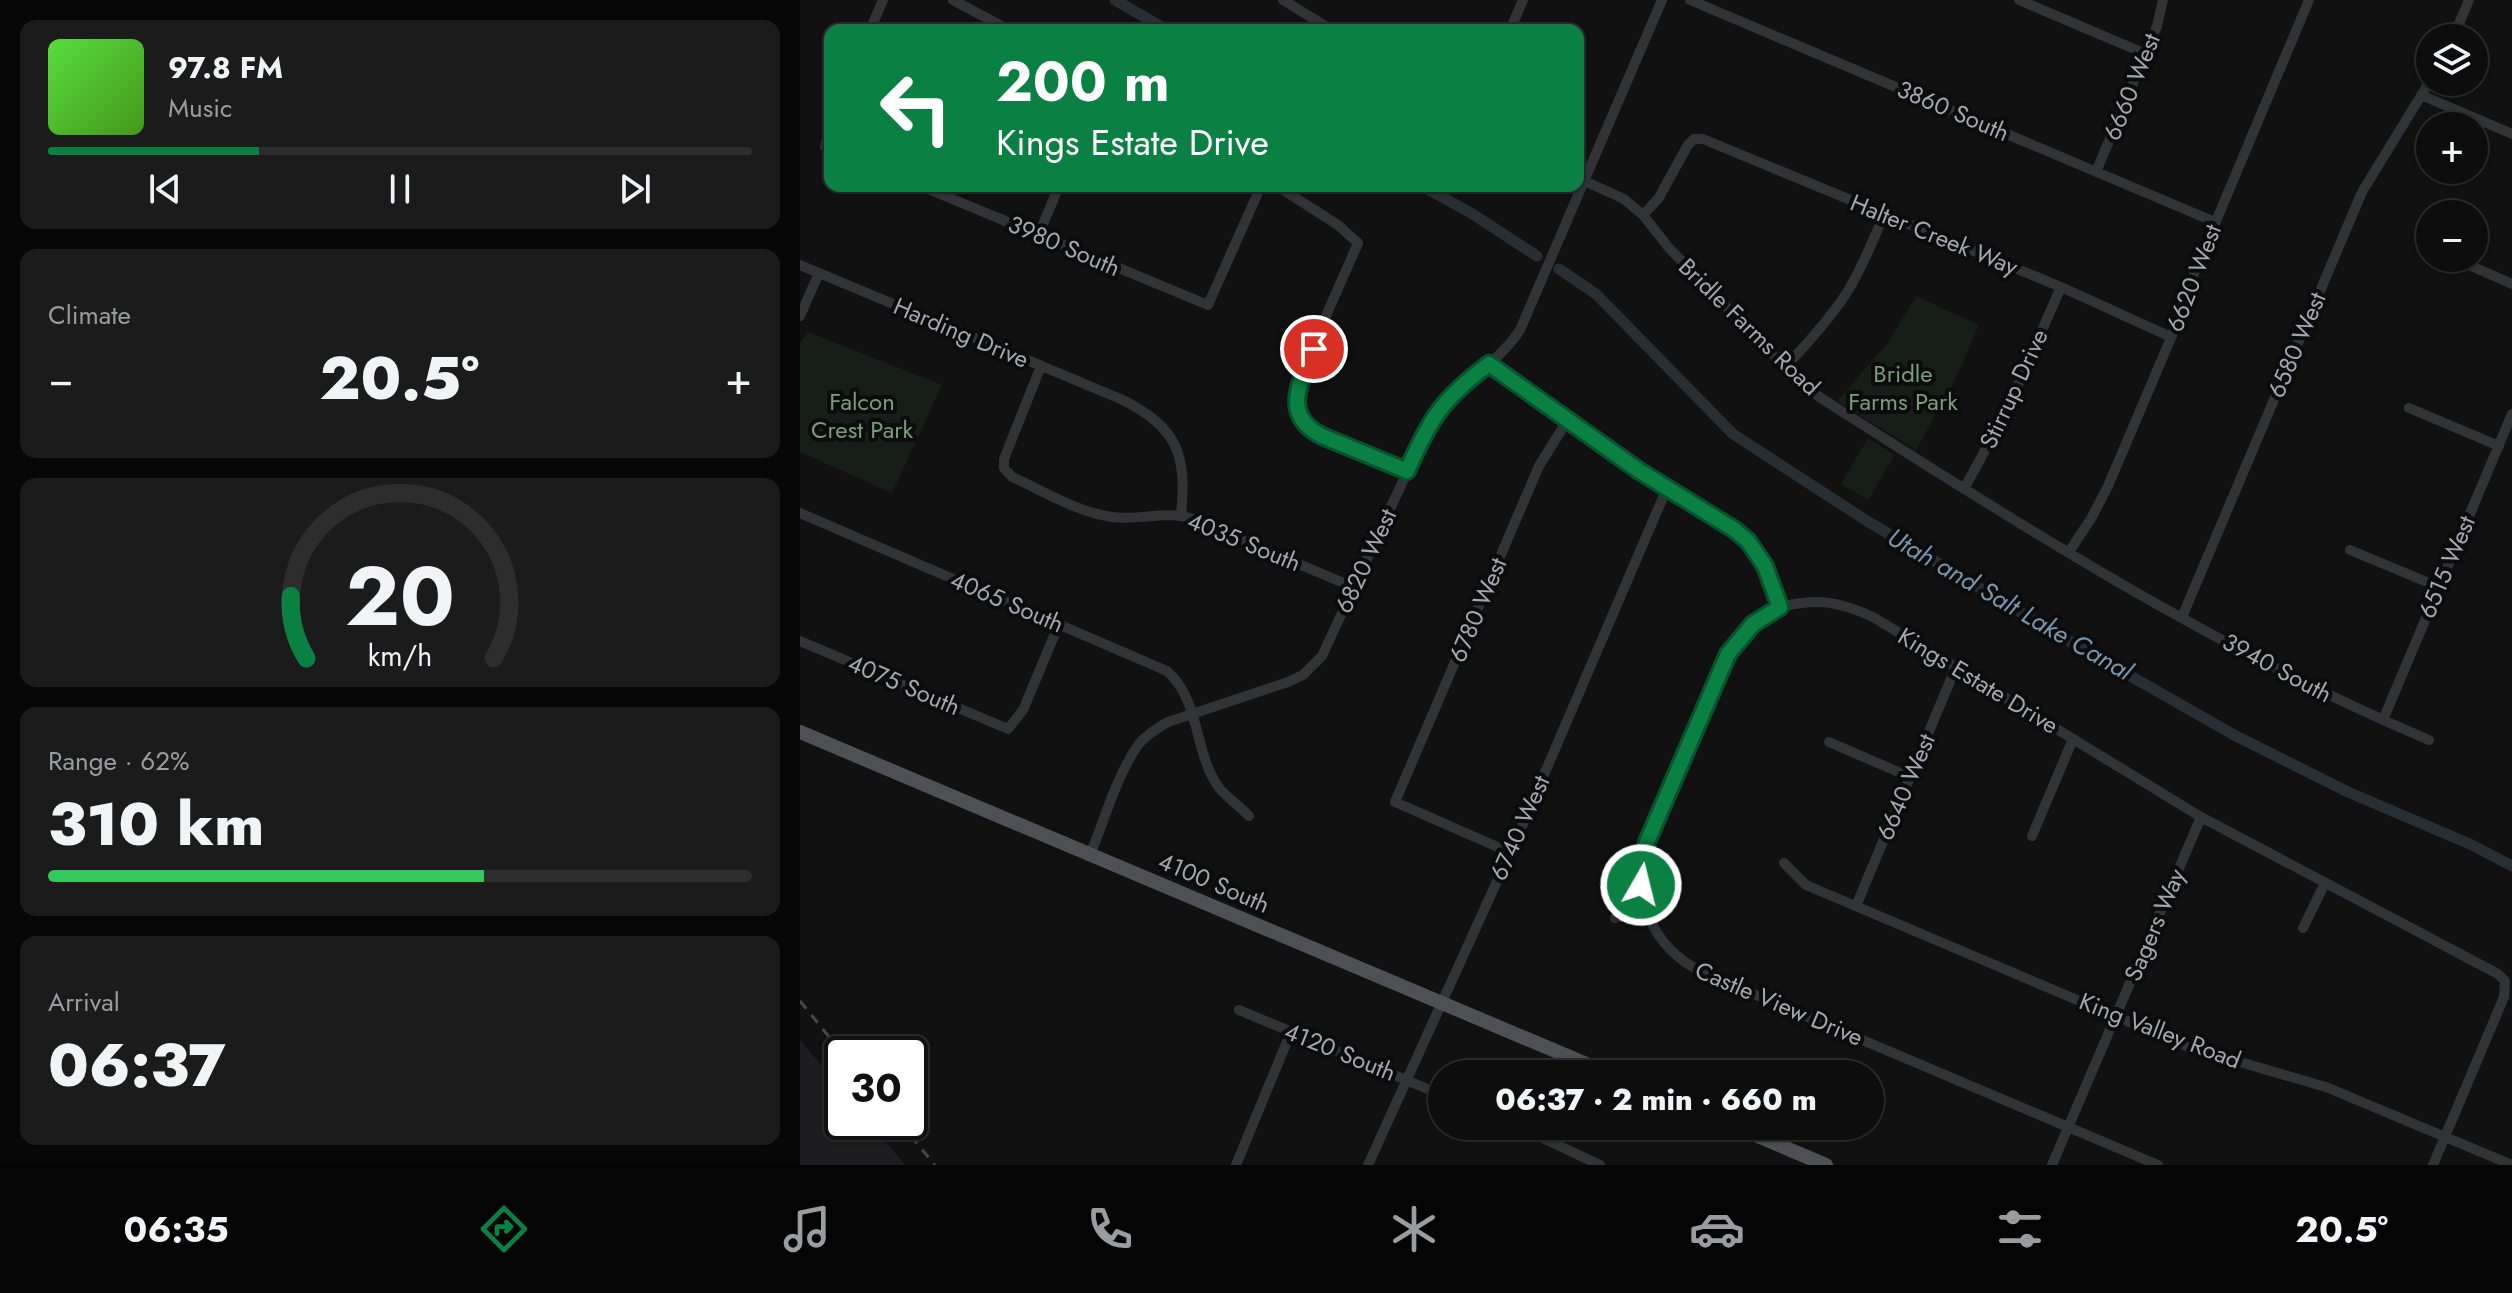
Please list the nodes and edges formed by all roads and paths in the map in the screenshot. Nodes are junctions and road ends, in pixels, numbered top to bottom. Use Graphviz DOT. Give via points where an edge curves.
graph roads {
  1 [pos="883,0"];
  2 [pos="953,0"];
  3 [pos="1283,0"];
  4 [pos="1523,0"];
  5 [pos="1662,0"];
  6 [pos="1690,0"];
  7 [pos="2019,0"];
  8 [pos="2163,0"];
  9 [pos="2309,0"];
  10 [pos="2469,0"];
  11 [pos="873,24"];
  12 [pos="995,24"];
  13 [pos="1322,24"];
  14 [pos="1513,24"];
  15 [pos="2459,24"];
  16 [pos="2146,54"];
  17 [pos="2420,96"];
  18 [pos="2423,96"];
  19 [pos="2512,134"];
  20 [pos="1584,170"];
  21 [pos="2096,172"];
  22 [pos="1584,181"];
  23 [pos="935,192"];
  24 [pos="1056,192"];
  25 [pos="1258,192"];
  26 [pos="1286,192"];
  27 [pos="1575,192"];
  28 [pos="1643,215"];
  29 [pos="1884,215"];
  30 [pos="2215,222"];
  31 [pos="1038,236"];
  32 [pos="800,265"];
  33 [pos="2485,272"];
  34 [pos="819,273"];
  35 [pos="2512,284"];
  36 [pos="2061,287"];
  37 [pos="800,316"];
  38 [pos="2171,337"];
  39 [pos="1489,364"];
  40 [pos="1041,366"];
  41 [pos="1785,367"];
  42 [pos="2409,408"];
  43 [pos="2512,414"];
  44 [pos="1567,421"];
  45 [pos="2499,446"];
  46 [pos="1407,471"];
  47 [pos="1667,488"];
  48 [pos="1964,489"];
  49 [pos="800,513"];
  50 [pos="1181,515"];
  51 [pos="2350,550"];
  52 [pos="2069,552"];
  53 [pos="1353,587"];
  54 [pos="2439,587"];
  55 [pos="2129,590"];
  56 [pos="1780,607"];
  57 [pos="2182,617"];
  58 [pos="1059,624"];
  59 [pos="800,641"];
  60 [pos="1956,667"];
  61 [pos="1192,715"];
  62 [pos="2383,720"];
  63 [pos="800,732"];
  64 [pos="2073,739"];
  65 [pos="2429,740"];
  66 [pos="1829,742"];
  67 [pos="1910,777"];
  68 [pos="1249,816"];
  69 [pos="2201,817"];
  70 [pos="2032,836"];
  71 [pos="1509,852"];
  72 [pos="1090,855"];
  73 [pos="1784,863"];
  74 [pos="2325,883"];
  75 [pos="1856,906"];
  76 [pos="1645,909"];
  77 [pos="1615,918"];
  78 [pos="2303,928"];
  79 [pos="1442,1003"];
  80 [pos="1239,1010"];
  81 [pos="2116,1016"];
  82 [pos="1291,1032"];
  83 [pos="1577,1060"];
  84 [pos="1408,1080"];
  85 [pos="1428,1089"];
  86 [pos="2068,1127"];
  87 [pos="2445,1136"];
  88 [pos="1547,1140"];
  89 [pos="1767,1140"];
  90 [pos="1236,1165"];
  91 [pos="1368,1165"];
  92 [pos="1600,1165"];
  93 [pos="1826,1165"];
  94 [pos="2052,1165"];
  95 [pos="2158,1165"];
  96 [pos="2433,1165"];
  97 [pos="2512,1165"];
  1 -- 11 [label="street"];
  2 -- 12 [label="street"];
  3 -- 13 [label="street"];
  4 -- 14 [label="street"];
  5 -- 20 [label="street, 6820 West"];
  6 -- 21 [label="street, 3860 South"];
  7 -- 16 [label="street"];
  8 -- 16 [label="street, 6660 West"];
  9 -- 30 [label="street, 6620 West"];
  10 -- 15 [label="street"];
  16 -- 21 [label="street, 6660 West"];
  17 -- 57 [label="street, 6580 West" via="2362,192"];
  18 -- 19 [label="street"];
  21 -- 30 [label="street, 3860 South"];
  22 -- 28 [label="street, Bridle Farms Road" via="1624,199"];
  23 -- 31 [label="street, 3980 South"];
  24 -- 31 [label="street"];
  25 -- 31 [label="street, 3980 South" via="1208,305"];
  26 -- 46 [label="street" via="1358,243 1297,393 1299,412 1310,430"];
  27 -- 39 [label="street, 6820 West" via="1520,330"];
  28 -- 29 [label="street, Halter Creek Way" via="1694,139 1708,140"];
  28 -- 41 [label="street, Bridle Farms Road"];
  29 -- 36 [label="street, Halter Creek Way"];
  29 -- 41 [label="street" via="1846,294"];
  30 -- 38 [label="street, 6620 West"];
  32 -- 34 [label="street, Harding Drive"];
  33 -- 35 [label="street"];
  34 -- 37 [label="street"];
  34 -- 40 [label="street, Harding Drive"];
  36 -- 38 [label="street, Halter Creek Way"];
  36 -- 48 [label="street, Stirrup Drive" via="2008,408"];
  38 -- 52 [label="street, 6620 West" via="2103,497"];
  39 -- 44 [label="street"];
  39 -- 46 [label="street, 6820 West" via="1434,414"];
  40 -- 50 [label="street, Harding Drive" via="1123,400 1150,414 1167,431 1183,470"];
  40 -- 50 [label="street, 4035 South" via="1003,464 1005,472 1101,515"];
  41 -- 48 [label="street, Bridle Farms Road" via="1821,398"];
  42 -- 45 [label="street"];
  43 -- 45 [label="street, 6515 West"];
  44 -- 47 [label="street"];
  44 -- 71 [label="street, 6780 West" via="1543,458 1395,802"];
  45 -- 54 [label="street, 6515 West"];
  46 -- 53 [label="street, 6820 West"];
  47 -- 56 [label="street" via="1748,541 1765,566"];
  47 -- 71 [label="street, 6740 West"];
  48 -- 52 [label="street, Bridle Farms Road"];
  49 -- 58 [label="street, 4065 South"];
  50 -- 53 [label="street, 4035 South"];
  51 -- 54 [label="street"];
  52 -- 55 [label="street, Bridle Farms Road"];
  53 -- 61 [label="street, 6820 West" via="1322,656 1303,675"];
  54 -- 62 [label="street, 6515 West"];
  55 -- 57 [label="street, 3940 South"];
  56 -- 60 [label="street, Kings Estate Drive" via="1824,601 1850,606"];
  56 -- 76 [label="street, Castle View Drive" via="1745,631 1723,662 1647,842 1641,873"];
  57 -- 62 [label="street, 3940 South"];
  58 -- 59 [label="street, 4075 South" via="1023,710 1008,729"];
  58 -- 61 [label="street, 4065 South" via="1167,671 1179,683"];
  60 -- 64 [label="street, Kings Estate Drive"];
  60 -- 67 [label="street, 6640 West"];
  61 -- 68 [label="street, 4065 South" via="1216,784"];
  61 -- 72 [label="street, 6820 West" via="1168,722 1140,743"];
  62 -- 65 [label="street, 3940 South"];
  63 -- 72 [label="main road, 4100 South"];
  64 -- 69 [label="street, Kings Estate Drive"];
  64 -- 70 [label="street"];
  66 -- 67 [label="street"];
  67 -- 75 [label="street, 6640 West"];
  69 -- 74 [label="street, Kings Estate Drive"];
  69 -- 81 [label="street, Sagers Way"];
  71 -- 79 [label="street, 6740 West"];
  72 -- 79 [label="main road, 4100 South"];
  73 -- 75 [label="street, King Valley Road" via="1806,885"];
  74 -- 78 [label="street"];
  74 -- 87 [label="street, Kings Estate Drive" via="2505,981 2504,997"];
  75 -- 81 [label="street, King Valley Road"];
  76 -- 77 [label="street"];
  76 -- 86 [label="street, Castle View Drive" via="1660,938 1693,968"];
  79 -- 83 [label="main road, 4100 South"];
  79 -- 84 [label="street, 6740 West"];
  80 -- 82 [label="street, 4120 South"];
  81 -- 86 [label="street, Sagers Way"];
  81 -- 87 [label="street, King Valley Road" via="2213,1056 2326,1087"];
  82 -- 84 [label="street, 4120 South"];
  82 -- 90 [label="street"];
  84 -- 85 [label="street, 4120 South"];
  84 -- 91 [label="street, 6740 West"];
  86 -- 94 [label="street, Sagers Way"];
  86 -- 95 [label="street, Castle View Drive"];
  87 -- 96 [label="street"];
  87 -- 97 [label="street, King Valley Road"];
  88 -- 92 [label="street"];
  89 -- 93 [label="main road"];
}
